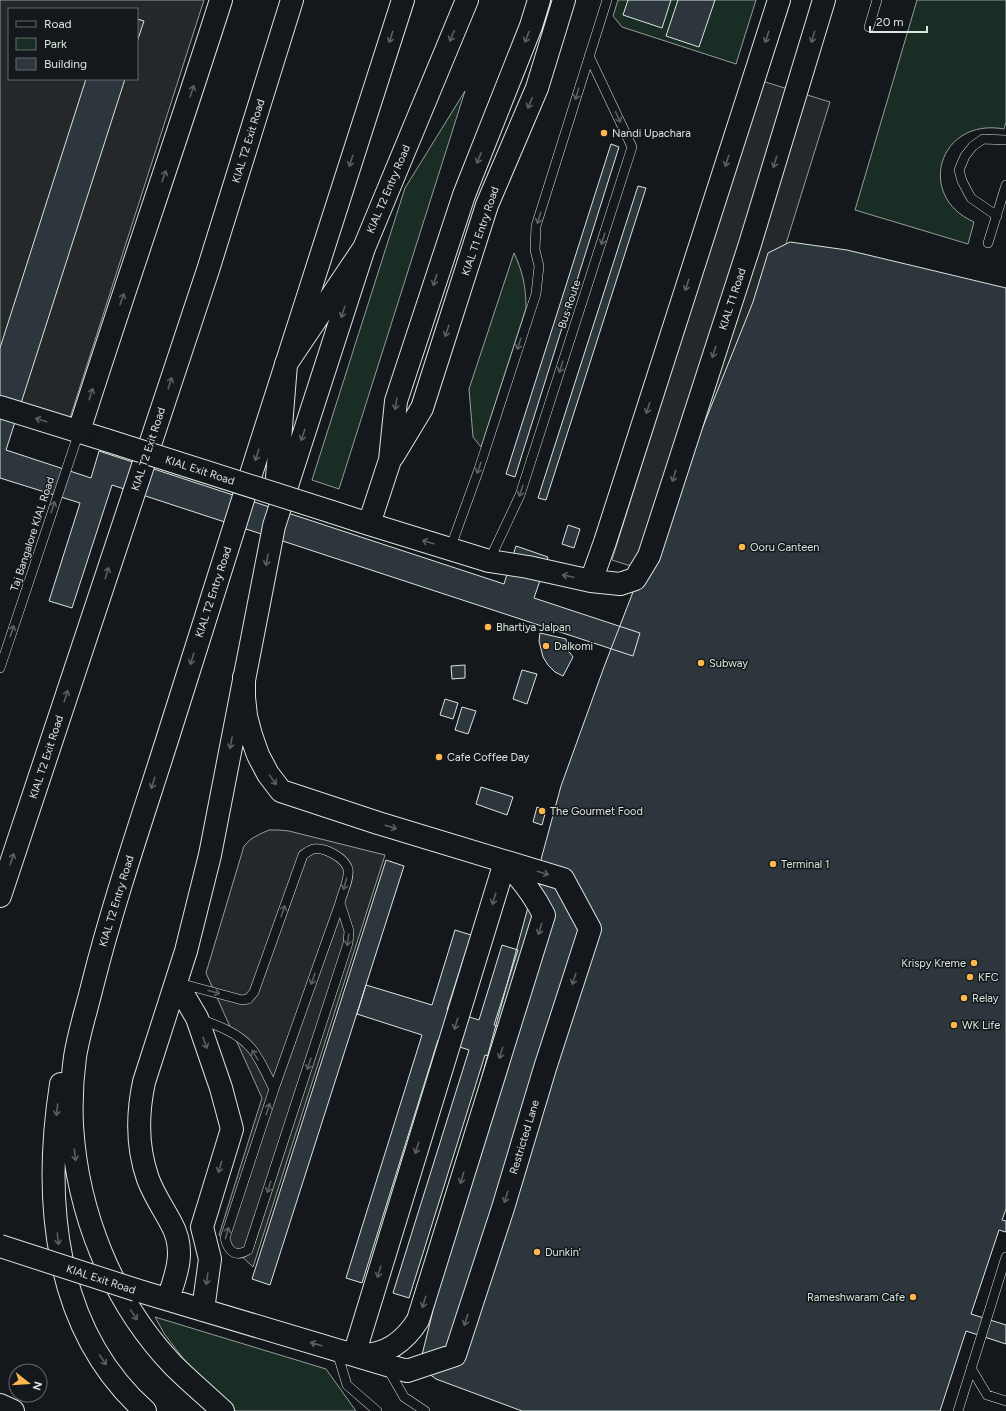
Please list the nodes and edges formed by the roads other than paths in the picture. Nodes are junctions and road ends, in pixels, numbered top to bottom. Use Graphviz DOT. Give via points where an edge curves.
graph roads {
  1 [pos="221,0"];
  2 [pos="292,0"];
  3 [pos="403,0"];
  4 [pos="467,0"];
  5 [pos="539,0"];
  6 [pos="564,0"];
  7 [pos="607,0"];
  8 [pos="779,0"];
  9 [pos="824,0"];
  10 [pos="877,0"];
  11 [pos="869,27"];
  12 [pos="589,56"];
  13 [pos="1006,140"];
  14 [pos="1006,185"];
  15 [pos="997,216"];
  16 [pos="988,243"];
  17 [pos="364,248"];
  18 [pos="286,364"];
  19 [pos="0,407"];
  20 [pos="79,431"];
  21 [pos="390,460"];
  22 [pos="369,524"];
  23 [pos="274,526"];
  24 [pos="450,549"];
  25 [pos="489,561"];
  26 [pos="590,581"];
  27 [pos="0,668"];
  28 [pos="244,677"];
  29 [pos="505,862"];
  30 [pos="0,896"];
  31 [pos="340,903"];
  32 [pos="104,938"];
  33 [pos="176,982"];
  34 [pos="197,1018"];
  35 [pos="274,1089"];
  36 [pos="0,1246"];
  37 [pos="1006,1257"];
  38 [pos="168,1299"];
  39 [pos="203,1310"];
  40 [pos="345,1352"];
  41 [pos="386,1364"];
  42 [pos="972,1368"];
  43 [pos="1006,1401"];
  44 [pos="0,1405"];
  45 [pos="13,1411"];
  46 [pos="145,1411"];
  47 [pos="224,1411"];
  48 [pos="377,1411"];
  49 [pos="424,1411"];
  50 [pos="958,1411"];
  20 -- 1 [label="main road, one-way"];
  30 -- 2 [label="main road, KIAL T2 Exit Road, one-way" via="208,270"];
  3 -- 18 [label="main road, KIAL T2 Entry Road, one-way"];
  4 -- 17 [label="main road, KIAL T2 Entry Road, one-way"];
  5 -- 21 [label="main road, KIAL T1 Entry Road, one-way" via="464,195 396,401"];
  6 -- 21 [label="main road, KIAL T1 Entry Road, one-way" via="537,88 487,205 422,408"];
  7 -- 12 [label="lane"];
  8 -- 26 [label="main road, one-way" via="605,542"];
  9 -- 26 [label="main road, KIAL T1 Road, one-way" via="750,244 649,556 634,579 620,584"];
  10 -- 11 [label="lane"];
  12 -- 24 [label="lane, one-way" via="536,226 535,250 539,266 536,294"];
  12 -- 25 [label="lane, Bus Route, one-way" via="632,147 520,495"];
  13 -- 15 [label="lane" via="983,139 965,156 959,170 971,198"];
  14 -- 15 [label="lane"];
  15 -- 16 [label="lane"];
  17 -- 18 [label="main road, KIAL T2 Entry Road"];
  17 -- 23 [label="main road, one-way"];
  18 -- 23 [label="main road, KIAL T2 Entry Road"];
  18 -- 32 [label="main road, KIAL T2 Entry Road, one-way"];
  20 -- 19 [label="main road, KIAL Exit Road, one-way"];
  20 -- 22 [label="main road, KIAL Exit Road, bridge"];
  27 -- 20 [label="lane, Taj Bangalore KIAL Road, one-way"];
  21 -- 22 [label="main road, KIAL T1 Entry Road"];
  24 -- 22 [label="main road, one-way"];
  23 -- 28 [label="main road, one-way"];
  24 -- 25 [label="main road"];
  26 -- 25 [label="main road, one-way"];
  28 -- 29 [label="main road, one-way" via="246,716 251,735 268,774 281,791"];
  28 -- 33 [label="main road, one-way" via="210,855"];
  29 -- 40 [label="main road, one-way"];
  29 -- 40 [label="main road, one-way" via="518,874 544,915 418,1320 412,1330 393,1347 374,1354"];
  29 -- 41 [label="main road, Restricted Lane, one-way" via="563,879 590,929 455,1355 407,1371"];
  33 -- 31 [label="lane, one-way" via="242,1000 248,999 254,992 303,854 314,849 330,852 342,859 348,868"];
  31 -- 35 [label="lane, one-way"];
  31 -- 35 [label="lane, one-way" via="349,931 348,943 248,1250 243,1254 234,1253 228,1248 225,1238"];
  32 -- 46 [label="main road, one-way" via="77,1016 62,1078 54,1147 53,1186 56,1224 66,1280 86,1332 126,1392"];
  32 -- 47 [label="main road, KIAL T2 Entry Road, one-way" via="75,1055 72,1122 81,1189 101,1253 132,1312 173,1364"];
  33 -- 34 [label="main road"];
  33 -- 38 [label="main road" via="144,1082 138,1123 142,1161 155,1197 171,1223 179,1246 177,1275"];
  35 -- 34 [label="lane, one-way" via="252,1049 243,1040 222,1027"];
  34 -- 39 [label="main road, one-way" via="232,1129 202,1227 210,1259"];
  36 -- 38 [label="main road, KIAL Exit Road, bridge"];
  37 -- 42 [label="lane"];
  38 -- 39 [label="main road, KIAL Exit Road"];
  40 -- 39 [label="main road, Restricted Lane, one-way"];
  40 -- 41 [label="main road, Restricted Lane"];
  40 -- 48 [label="lane" via="347,1385"];
  41 -- 49 [label="lane" via="404,1398"];
  42 -- 43 [label="lane" via="987,1395"];
  42 -- 50 [label="lane"];
  44 -- 45 [label="main road"];
}
